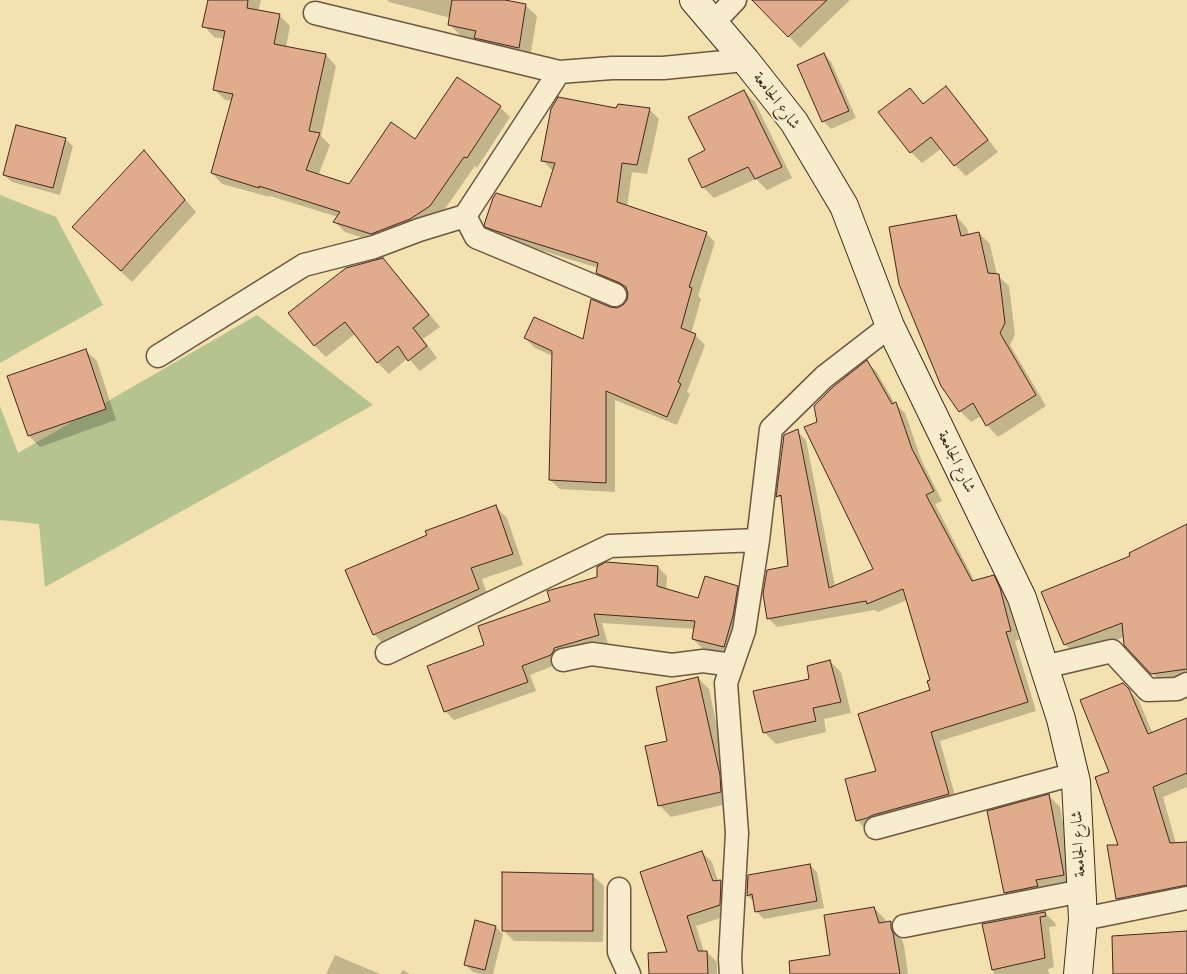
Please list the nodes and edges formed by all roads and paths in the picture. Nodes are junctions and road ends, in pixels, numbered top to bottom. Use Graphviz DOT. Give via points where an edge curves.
graph roads {
  1 [pos="694,0"];
  2 [pos="736,0"];
  3 [pos="316,13"];
  4 [pos="713,23"];
  5 [pos="745,60"];
  6 [pos="558,72"];
  7 [pos="465,216"];
  8 [pos="615,295"];
  9 [pos="890,326"];
  10 [pos="158,356"];
  11 [pos="758,540"];
  12 [pos="387,653"];
  13 [pos="563,660"];
  14 [pos="732,665"];
  15 [pos="1044,667"];
  16 [pos="1187,684"];
  17 [pos="1074,774"];
  18 [pos="876,828"];
  19 [pos="619,889"];
  20 [pos="1082,891"];
  21 [pos="1187,898"];
  22 [pos="1083,919"];
  23 [pos="904,926"];
  24 [pos="629,974"];
  25 [pos="731,974"];
  26 [pos="1078,974"];
  1 -- 4 [label="main road, شارع الجامعة"];
  2 -- 4 [label="street"];
  3 -- 6 [label="street"];
  4 -- 5 [label="main road, شارع الجامعة"];
  5 -- 6 [label="street" via="663,68"];
  5 -- 9 [label="main road, شارع الجامعة" via="794,122 844,206"];
  6 -- 7 [label="street"];
  7 -- 8 [label="street" via="476,237"];
  7 -- 10 [label="street" via="374,247 304,264"];
  9 -- 11 [label="street" via="824,377 771,429"];
  9 -- 15 [label="main road, شارع الجامعة" via="1022,598"];
  11 -- 12 [label="street" via="610,546"];
  11 -- 14 [label="street" via="744,631"];
  13 -- 14 [label="street" via="592,654 672,665 703,661"];
  14 -- 25 [label="street" via="726,683 737,832"];
  15 -- 16 [label="street" via="1112,651 1148,690 1177,689"];
  15 -- 17 [label="main road, شارع الجامعة"];
  17 -- 18 [label="street"];
  17 -- 20 [label="main road, شارع الجامعة"];
  19 -- 24 [label="street" via="619,952"];
  20 -- 22 [label="main road, شارع الجامعة"];
  20 -- 23 [label="street"];
  21 -- 22 [label="street"];
  22 -- 26 [label="main road, شارع الجامعة"];
}
